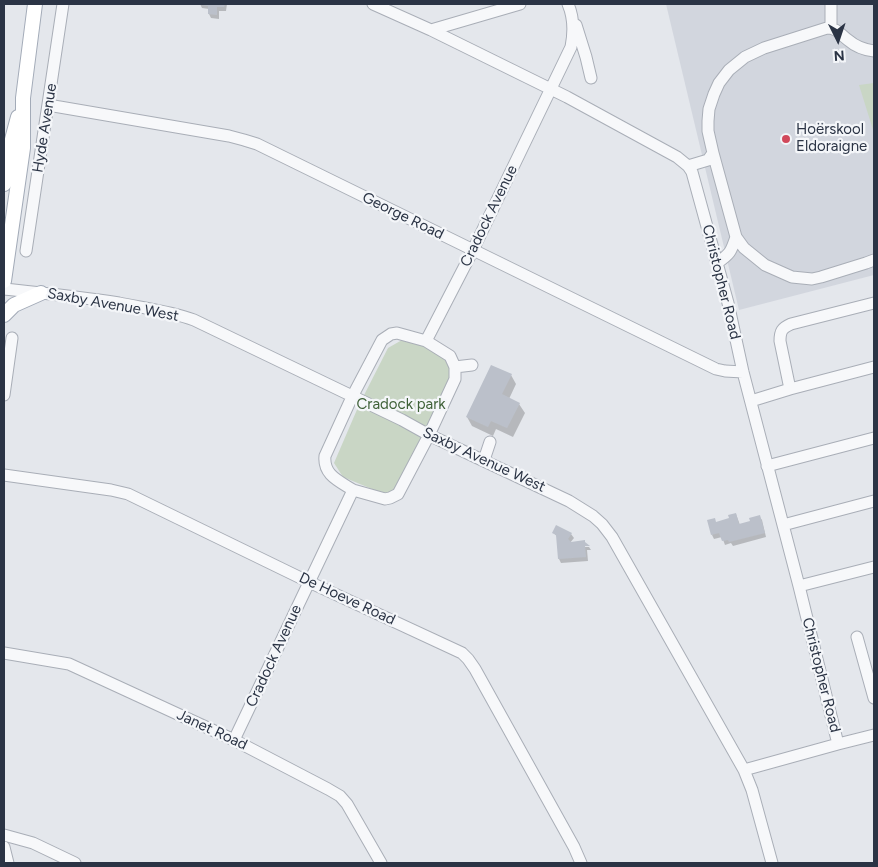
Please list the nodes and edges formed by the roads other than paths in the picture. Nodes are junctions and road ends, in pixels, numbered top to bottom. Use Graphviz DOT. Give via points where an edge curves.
graph roads {
  1 [pos="35,4"];
  2 [pos="64,4"];
  3 [pos="373,4"];
  4 [pos="520,4"];
  5 [pos="832,4"];
  6 [pos="569,8"];
  7 [pos="832,28"];
  8 [pos="431,30"];
  9 [pos="874,51"];
  10 [pos="591,78"];
  11 [pos="550,90"];
  12 [pos="23,98"];
  13 [pos="48,105"];
  14 [pos="713,153"];
  15 [pos="688,166"];
  16 [pos="4,184"];
  17 [pos="736,237"];
  18 [pos="473,250"];
  19 [pos="26,251"];
  20 [pos="874,260"];
  21 [pos="717,263"];
  22 [pos="4,280"];
  23 [pos="4,289"];
  24 [pos="41,293"];
  25 [pos="874,303"];
  26 [pos="4,315"];
  27 [pos="12,338"];
  28 [pos="426,341"];
  29 [pos="472,366"];
  30 [pos="455,367"];
  31 [pos="874,367"];
  32 [pos="743,372"];
  33 [pos="790,389"];
  34 [pos="4,395"];
  35 [pos="352,397"];
  36 [pos="751,401"];
  37 [pos="429,435"];
  38 [pos="874,438"];
  39 [pos="490,442"];
  40 [pos="484,460"];
  41 [pos="767,466"];
  42 [pos="4,475"];
  43 [pos="353,490"];
  44 [pos="874,501"];
  45 [pos="783,525"];
  46 [pos="874,567"];
  47 [pos="309,582"];
  48 [pos="799,586"];
  49 [pos="857,637"];
  50 [pos="4,654"];
  51 [pos="871,671"];
  52 [pos="874,698"];
  53 [pos="874,735"];
  54 [pos="234,740"];
  55 [pos="838,744"];
  56 [pos="744,770"];
  57 [pos="4,835"];
  58 [pos="4,848"];
  59 [pos="8,863"];
  60 [pos="75,863"];
  61 [pos="381,863"];
  62 [pos="581,863"];
  63 [pos="772,863"];
  1 -- 12 [label="main road"];
  2 -- 13 [label="street, Hyde Avenue"];
  3 -- 8 [label="street"];
  4 -- 8 [label="street"];
  5 -- 7 [label="street"];
  6 -- 10 [label="street"];
  6 -- 11 [label="street, Cradock Avenue" via="573,29 571,47"];
  7 -- 9 [label="street" via="860,47"];
  7 -- 14 [label="street" via="764,48 729,70 719,83 710,110 708,130"];
  8 -- 11 [label="street"];
  11 -- 15 [label="street" via="678,157"];
  11 -- 18 [label="street, Cradock Avenue"];
  12 -- 16 [label="main road"];
  12 -- 22 [label="main road" via="23,148"];
  13 -- 18 [label="street, George Road" via="244,140"];
  13 -- 19 [label="street, Hyde Avenue"];
  14 -- 15 [label="street" via="708,160"];
  14 -- 17 [label="street"];
  15 -- 21 [label="street, Christopher Road"];
  17 -- 20 [label="street" via="765,265 792,277 812,279"];
  17 -- 21 [label="street" via="728,255"];
  18 -- 28 [label="street, Cradock Avenue"];
  18 -- 32 [label="street, George Road" via="716,368"];
  21 -- 32 [label="street, Christopher Road"];
  23 -- 24 [label="street, Saxby Avenue West"];
  24 -- 26 [label="main road" via="14,304"];
  24 -- 35 [label="street, Saxby Avenue West" via="151,308 184,316"];
  25 -- 33 [label="street" via="782,329 780,341"];
  27 -- 34 [label="street"];
  28 -- 30 [label="street" via="450,356"];
  28 -- 35 [label="street" via="397,332 386,337"];
  29 -- 30 [label="street"];
  30 -- 37 [label="street" via="455,379"];
  31 -- 33 [label="street"];
  32 -- 36 [label="street, Christopher Road"];
  33 -- 36 [label="street"];
  35 -- 37 [label="street, Saxby Avenue West"];
  35 -- 43 [label="street" via="325,456 325,464 332,477"];
  36 -- 41 [label="street, Christopher Road"];
  37 -- 40 [label="street, Saxby Avenue West"];
  37 -- 43 [label="street" via="398,494 385,499"];
  38 -- 41 [label="street"];
  39 -- 40 [label="street"];
  40 -- 56 [label="street, Saxby Avenue West" via="570,501 602,524"];
  41 -- 45 [label="street, Christopher Road"];
  42 -- 47 [label="street, De Hoeve Road" via="128,494"];
  43 -- 47 [label="street, Cradock Avenue"];
  44 -- 45 [label="street"];
  45 -- 48 [label="street, Christopher Road"];
  46 -- 48 [label="street"];
  47 -- 54 [label="street, Cradock Avenue"];
  47 -- 62 [label="street, De Hoeve Road" via="452,648 468,659"];
  48 -- 55 [label="street, Christopher Road"];
  49 -- 51 [label="street"];
  50 -- 54 [label="street, Janet Road" via="69,664"];
  51 -- 52 [label="street"];
  53 -- 55 [label="street"];
  54 -- 61 [label="street, Janet Road" via="340,796"];
  55 -- 56 [label="street"];
  56 -- 63 [label="street, Saxby Avenue West"];
  57 -- 60 [label="street" via="33,843"];
  58 -- 59 [label="street"];
}
